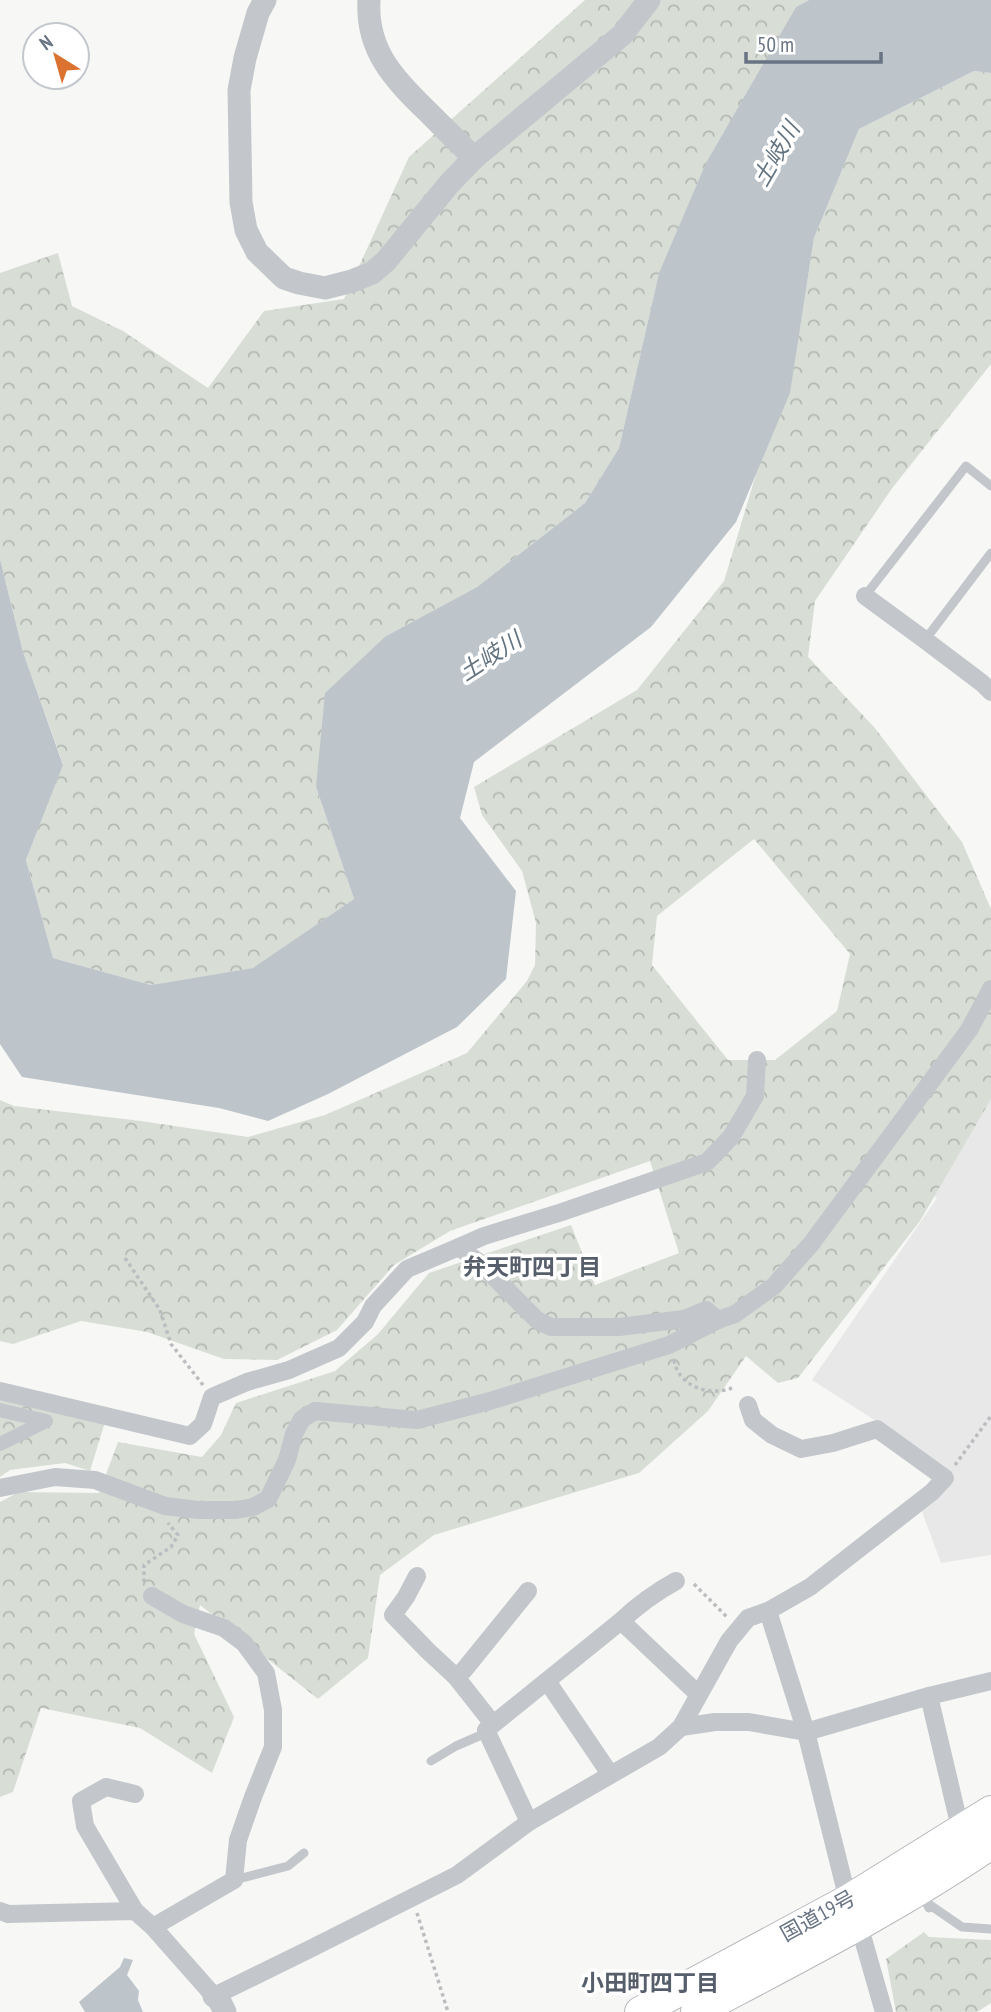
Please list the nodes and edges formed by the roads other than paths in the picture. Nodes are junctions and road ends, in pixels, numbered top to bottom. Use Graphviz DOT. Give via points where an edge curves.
graph roads {
  1 [pos="265,0"];
  2 [pos="369,0"];
  3 [pos="649,0"];
  4 [pos="474,158"];
  5 [pos="991,486"];
  6 [pos="991,554"];
  7 [pos="865,596"];
  8 [pos="925,640"];
  9 [pos="991,692"];
  10 [pos="991,989"];
  11 [pos="757,1060"];
  12 [pos="459,1247"];
  13 [pos="718,1320"];
  14 [pos="0,1391"];
  15 [pos="59,1405"];
  16 [pos="748,1405"];
  17 [pos="0,1410"];
  18 [pos="46,1421"];
  19 [pos="0,1444"];
  20 [pos="0,1488"];
  21 [pos="417,1576"];
  22 [pos="676,1581"];
  23 [pos="528,1591"];
  24 [pos="152,1596"];
  25 [pos="768,1611"];
  26 [pos="621,1621"];
  27 [pos="456,1677"];
  28 [pos="547,1681"];
  29 [pos="991,1681"];
  30 [pos="698,1694"];
  31 [pos="929,1696"];
  32 [pos="489,1727"];
  33 [pos="681,1727"];
  34 [pos="806,1732"];
  35 [pos="431,1761"];
  36 [pos="610,1774"];
  37 [pos="135,1794"];
  38 [pos="991,1811"];
  39 [pos="529,1822"];
  40 [pos="961,1832"];
  41 [pos="991,1844"];
  42 [pos="304,1853"];
  43 [pos="234,1880"];
  44 [pos="919,1890"];
  45 [pos="0,1911"];
  46 [pos="135,1911"];
  47 [pos="854,1913"];
  48 [pos="153,1927"];
  49 [pos="991,1929"];
  50 [pos="220,2004"];
  51 [pos="640,2012"];
  52 [pos="696,2012"];
  53 [pos="884,2012"];
  1 -- 4 [label="street" via="239,90 241,202 246,230 257,252 284,278 325,288 372,273"];
  2 -- 4 [label="street" via="372,33 387,68"];
  3 -- 4 [label="street" via="622,35"];
  5 -- 7 [label="lane" via="966,466"];
  6 -- 8 [label="lane"];
  7 -- 8 [label="street"];
  8 -- 9 [label="street"];
  10 -- 13 [label="street" via="969,1030 811,1244 774,1286 735,1314"];
  11 -- 12 [label="street" via="754,1096 731,1137 707,1162"];
  12 -- 13 [label="street" via="551,1328 619,1327 684,1319 706,1310"];
  12 -- 15 [label="street" via="407,1269 339,1348 212,1397 203,1423 190,1436"];
  13 -- 20 [label="street" via="669,1345 417,1420 315,1411 302,1419 268,1499 253,1507 198,1510 165,1506 95,1480 55,1477"];
  14 -- 15 [label="street"];
  15 -- 18 [label="street" via="53,1423"];
  16 -- 25 [label="street" via="753,1420 801,1449 877,1429 945,1478 810,1587"];
  17 -- 18 [label="street"];
  18 -- 19 [label="street"];
  21 -- 27 [label="street" via="393,1615"];
  22 -- 26 [label="street"];
  23 -- 27 [label="street"];
  24 -- 43 [label="street" via="183,1614 224,1628 244,1643 266,1672 273,1746 238,1840"];
  25 -- 30 [label="street" via="748,1618 739,1628"];
  25 -- 34 [label="street"];
  26 -- 28 [label="street"];
  26 -- 30 [label="street"];
  27 -- 32 [label="street"];
  28 -- 32 [label="street"];
  28 -- 36 [label="street"];
  29 -- 31 [label="street"];
  30 -- 33 [label="street"];
  31 -- 34 [label="street"];
  31 -- 40 [label="street"];
  32 -- 35 [label="lane"];
  32 -- 39 [label="street"];
  33 -- 34 [label="street" via="749,1722"];
  33 -- 36 [label="street" via="659,1746"];
  34 -- 47 [label="street"];
  36 -- 39 [label="street"];
  37 -- 46 [label="street" via="106,1787 81,1801 85,1826"];
  38 -- 40 [label="highway, 国道19号"];
  39 -- 50 [label="street" via="457,1875"];
  40 -- 47 [label="highway, 国道19号"];
  41 -- 44 [label="highway, 国道19号"];
  42 -- 43 [label="lane" via="288,1866"];
  43 -- 48 [label="street"];
  44 -- 47 [label="highway, 国道19号"];
  44 -- 49 [label="lane" via="929,1908 962,1927"];
  45 -- 46 [label="street"];
  46 -- 48 [label="street"];
  47 -- 51 [label="highway, 国道19号"];
  47 -- 52 [label="highway, 国道19号"];
  47 -- 53 [label="street"];
  48 -- 50 [label="street"];
}
